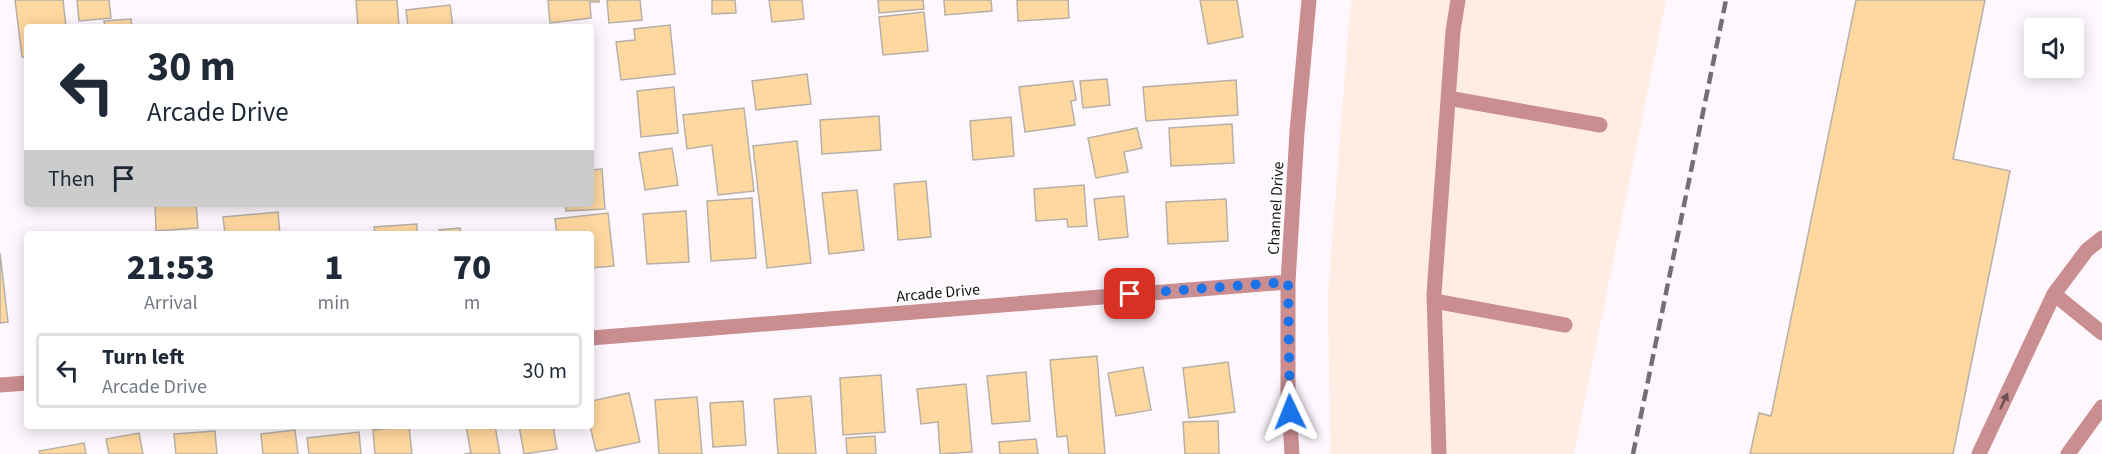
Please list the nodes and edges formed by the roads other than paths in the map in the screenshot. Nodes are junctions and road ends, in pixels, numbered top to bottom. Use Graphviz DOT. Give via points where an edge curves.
graph roads {
  1 [pos="1309,0"];
  2 [pos="1458,0"];
  3 [pos="1448,98"];
  4 [pos="1600,125"];
  5 [pos="2102,238"];
  6 [pos="1288,282"];
  7 [pos="2055,294"];
  8 [pos="1434,301"];
  9 [pos="1565,325"];
  10 [pos="2102,333"];
  11 [pos="594,338"];
  12 [pos="24,383"];
  13 [pos="0,386"];
  14 [pos="2102,408"];
  15 [pos="1292,454"];
  16 [pos="1439,454"];
  17 [pos="1978,454"];
  18 [pos="2068,454"];
  1 -- 6 [label="street, Channel Drive"];
  2 -- 3 [label="street"];
  3 -- 4 [label="street"];
  3 -- 8 [label="street"];
  5 -- 7 [label="street" via="2087,250"];
  6 -- 11 [label="street, Arcade Drive"];
  6 -- 15 [label="street, Channel Drive"];
  7 -- 10 [label="street"];
  17 -- 7 [label="street, one-way"];
  8 -- 9 [label="street"];
  8 -- 16 [label="street"];
  12 -- 13 [label="street"];
  14 -- 18 [label="street"];
}
